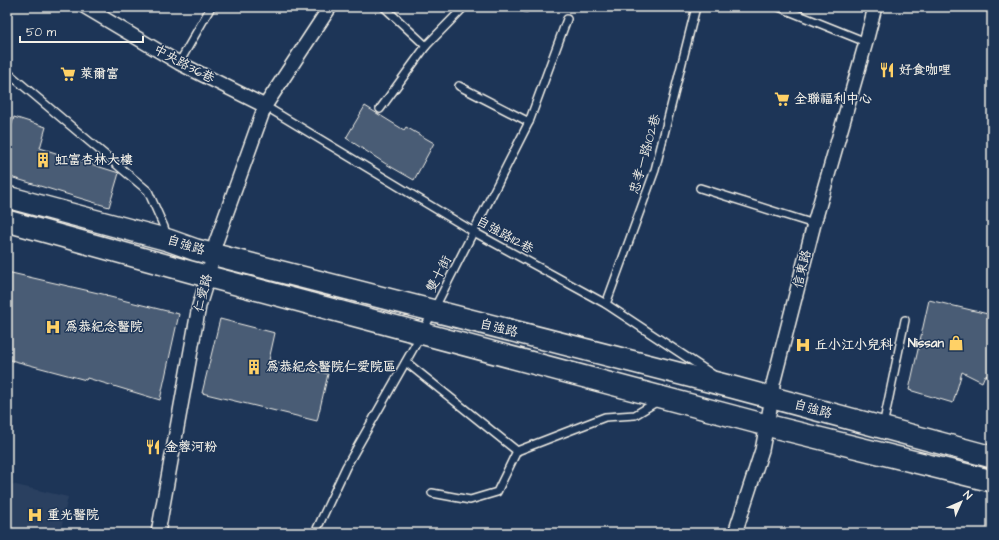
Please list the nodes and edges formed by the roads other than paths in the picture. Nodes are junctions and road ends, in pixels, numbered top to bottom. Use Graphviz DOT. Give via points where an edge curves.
graph roads {
  1 [pos="85,7"];
  2 [pos="211,7"];
  3 [pos="330,7"];
  4 [pos="384,7"];
  5 [pos="464,7"];
  6 [pos="696,7"];
  7 [pos="779,7"];
  8 [pos="875,7"];
  9 [pos="568,19"];
  10 [pos="866,42"];
  11 [pos="426,46"];
  12 [pos="179,63"];
  13 [pos="7,72"];
  14 [pos="459,86"];
  15 [pos="265,106"];
  16 [pos="380,109"];
  17 [pos="529,122"];
  18 [pos="700,188"];
  19 [pos="7,197"];
  20 [pos="7,221"];
  21 [pos="814,224"];
  22 [pos="474,232"];
  23 [pos="168,240"];
  24 [pos="213,253"];
  25 [pos="208,276"];
  26 [pos="606,304"];
  27 [pos="433,311"];
  28 [pos="905,320"];
  29 [pos="422,334"];
  30 [pos="406,362"];
  31 [pos="732,387"];
  32 [pos="664,398"];
  33 [pos="772,398"];
  34 [pos="766,425"];
  35 [pos="882,428"];
  36 [pos="517,451"];
  37 [pos="992,457"];
  38 [pos="992,481"];
  39 [pos="432,493"];
  40 [pos="158,533"];
  41 [pos="315,533"];
  42 [pos="735,533"];
  1 -- 12 [label="street, 中央路36巷"];
  2 -- 12 [label="lane"];
  3 -- 15 [label="street, 仁愛路"];
  4 -- 11 [label="lane"];
  5 -- 11 [label="lane"];
  6 -- 26 [label="lane, 忠孝一路102巷" via="655,170"];
  7 -- 10 [label="lane"];
  8 -- 10 [label="street, 信東路"];
  9 -- 17 [label="lane, 雙十街"];
  10 -- 21 [label="street, 信東路"];
  11 -- 16 [label="lane"];
  12 -- 15 [label="street, 中央路36巷"];
  13 -- 23 [label="lane" via="148,191"];
  14 -- 17 [label="lane"];
  15 -- 22 [label="lane, 自強路112巷"];
  15 -- 24 [label="street, 仁愛路"];
  17 -- 22 [label="lane, 雙十街"];
  18 -- 21 [label="lane"];
  19 -- 23 [label="main road, 自強路"];
  20 -- 25 [label="main road, 自強路"];
  21 -- 33 [label="street, 信東路" via="772,384"];
  22 -- 26 [label="lane, 自強路112巷"];
  22 -- 27 [label="lane, 雙十街"];
  23 -- 24 [label="main road, 自強路"];
  24 -- 25 [label="street, 仁愛路"];
  24 -- 27 [label="main road, 自強路"];
  25 -- 29 [label="main road, 自強路"];
  25 -- 40 [label="street, 仁愛路" via="198,312"];
  26 -- 31 [label="lane, 自強路112巷"];
  27 -- 29 [label="lane, 雙十街"];
  27 -- 31 [label="main road, 自強路"];
  28 -- 35 [label="lane"];
  29 -- 30 [label="lane, 雙十街"];
  29 -- 32 [label="main road, 自強路"];
  30 -- 36 [label="lane"];
  30 -- 41 [label="lane, 雙十街" via="346,467"];
  31 -- 33 [label="main road, 自強路"];
  32 -- 34 [label="main road, 自強路"];
  32 -- 36 [label="lane" via="635,415 604,417"];
  33 -- 34 [label="street, 信東路"];
  33 -- 35 [label="main road, 自強路"];
  34 -- 38 [label="main road, 自強路"];
  34 -- 42 [label="street, 信東路" via="762,450"];
  35 -- 37 [label="main road, 自強路"];
  36 -- 39 [label="lane" via="497,492 470,500"];
}
